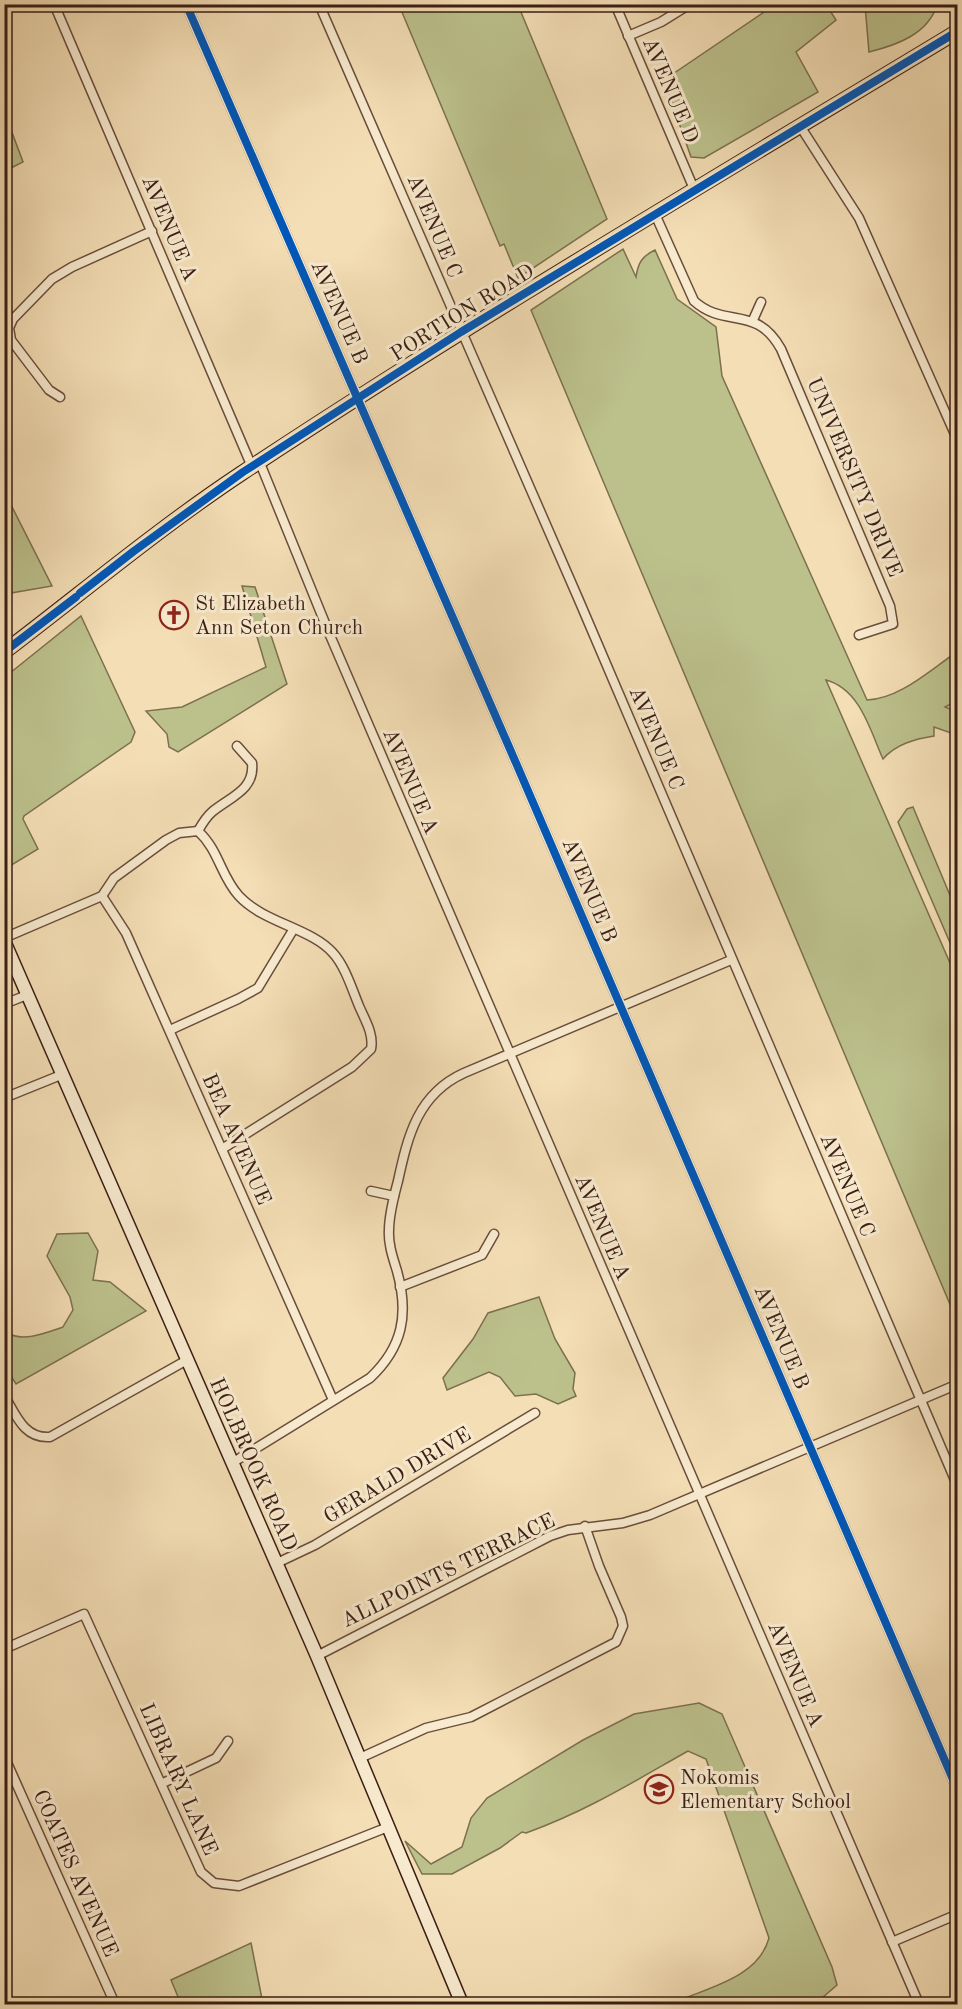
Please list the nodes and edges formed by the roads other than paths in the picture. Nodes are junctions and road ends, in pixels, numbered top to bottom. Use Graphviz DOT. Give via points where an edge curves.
graph roads {
  1 [pos="54,4"];
  2 [pos="186,4"];
  3 [pos="319,4"];
  4 [pos="615,4"];
  5 [pos="690,4"];
  6 [pos="957,31"];
  7 [pos="628,36"];
  8 [pos="800,126"];
  9 [pos="694,189"];
  10 [pos="655,214"];
  11 [pos="152,231"];
  12 [pos="761,302"];
  13 [pos="753,320"];
  14 [pos="461,332"];
  15 [pos="60,397"];
  16 [pos="359,400"];
  17 [pos="957,441"];
  18 [pos="256,465"];
  19 [pos="859,635"];
  20 [pos="4,652"];
  21 [pos="237,746"];
  22 [pos="198,831"];
  23 [pos="102,896"];
  24 [pos="293,930"];
  25 [pos="4,939"];
  26 [pos="731,960"];
  27 [pos="27,994"];
  28 [pos="4,1004"];
  29 [pos="620,1006"];
  30 [pos="170,1029"];
  31 [pos="509,1055"];
  32 [pos="61,1075"];
  33 [pos="4,1098"];
  34 [pos="222,1149"];
  35 [pos="371,1191"];
  36 [pos="394,1196"];
  37 [pos="494,1234"];
  38 [pos="400,1287"];
  39 [pos="187,1360"];
  40 [pos="957,1384"];
  41 [pos="4,1395"];
  42 [pos="333,1400"];
  43 [pos="920,1400"];
  44 [pos="535,1413"];
  45 [pos="809,1446"];
  46 [pos="232,1463"];
  47 [pos="957,1487"];
  48 [pos="700,1494"];
  49 [pos="585,1526"];
  50 [pos="276,1563"];
  51 [pos="4,1649"];
  52 [pos="317,1656"];
  53 [pos="228,1741"];
  54 [pos="4,1756"];
  55 [pos="360,1758"];
  56 [pos="163,1783"];
  57 [pos="957,1791"];
  58 [pos="388,1827"];
  59 [pos="957,1914"];
  60 [pos="892,1942"];
  61 [pos="115,2004"];
  62 [pos="462,2004"];
  63 [pos="919,2004"];
  1 -- 11 [label="street, AVENUE A"];
  2 -- 16 [label="street, AVENUE B"];
  3 -- 14 [label="street, AVENUE C"];
  4 -- 7 [label="street, AVENUE D"];
  5 -- 7 [label="street"];
  6 -- 8 [label="main road, PORTION ROAD"];
  7 -- 9 [label="street, AVENUE D"];
  8 -- 9 [label="main road, PORTION ROAD"];
  8 -- 17 [label="street" via="859,218"];
  9 -- 10 [label="main road, PORTION ROAD"];
  10 -- 13 [label="street" via="694,301 715,314"];
  10 -- 14 [label="main road, PORTION ROAD"];
  11 -- 15 [label="street" via="52,279 13,319 9,328 11,340 49,390"];
  11 -- 18 [label="street, AVENUE A"];
  12 -- 13 [label="street"];
  13 -- 19 [label="street, UNIVERSITY DRIVE" via="766,328 781,349 890,606 892,624"];
  14 -- 16 [label="main road, PORTION ROAD"];
  14 -- 26 [label="street, AVENUE C" via="579,598"];
  16 -- 18 [label="main road, PORTION ROAD"];
  16 -- 29 [label="street, AVENUE B"];
  18 -- 20 [label="main road, PORTION ROAD" via="134,550"];
  18 -- 31 [label="street, AVENUE A"];
  21 -- 22 [label="street" via="252,764 251,780 246,788 212,812"];
  22 -- 23 [label="street" via="179,833 166,840 114,878"];
  22 -- 24 [label="street" via="212,846 238,895"];
  23 -- 25 [label="street"];
  23 -- 30 [label="street, BEA AVENUE" via="126,933"];
  24 -- 30 [label="street" via="258,988"];
  24 -- 34 [label="street" via="319,941 335,954 371,1034 371,1049 352,1067"];
  25 -- 27 [label="street, HOLBROOK ROAD"];
  26 -- 29 [label="street"];
  26 -- 43 [label="street, AVENUE C"];
  27 -- 28 [label="street"];
  27 -- 32 [label="street, HOLBROOK ROAD"];
  29 -- 31 [label="street"];
  29 -- 45 [label="street, AVENUE B"];
  30 -- 34 [label="street, BEA AVENUE"];
  31 -- 36 [label="street" via="453,1078 423,1107 407,1138"];
  31 -- 48 [label="street, AVENUE A"];
  32 -- 33 [label="street"];
  32 -- 39 [label="street, HOLBROOK ROAD"];
  34 -- 42 [label="street, BEA AVENUE"];
  35 -- 36 [label="street"];
  36 -- 38 [label="street" via="388,1230"];
  37 -- 38 [label="street" via="482,1255"];
  38 -- 42 [label="street" via="402,1323 391,1357 370,1378"];
  39 -- 41 [label="street" via="50,1437 26,1431"];
  39 -- 46 [label="street, HOLBROOK ROAD"];
  40 -- 43 [label="street, ALLPOINTS TERRACE"];
  42 -- 46 [label="street"];
  43 -- 45 [label="street, ALLPOINTS TERRACE"];
  43 -- 47 [label="street, AVENUE C"];
  44 -- 50 [label="street, GERALD DRIVE" via="315,1545"];
  45 -- 48 [label="street, ALLPOINTS TERRACE"];
  45 -- 57 [label="street, AVENUE B"];
  46 -- 50 [label="street, HOLBROOK ROAD"];
  48 -- 49 [label="street, ALLPOINTS TERRACE" via="623,1523"];
  48 -- 60 [label="street, AVENUE A"];
  49 -- 52 [label="street, ALLPOINTS TERRACE" via="534,1544"];
  49 -- 55 [label="street" via="621,1617 623,1626 616,1642 471,1718 426,1728"];
  50 -- 52 [label="street, HOLBROOK ROAD"];
  51 -- 56 [label="street, LIBRARY LANE" via="84,1614"];
  52 -- 55 [label="street, HOLBROOK ROAD"];
  53 -- 56 [label="street" via="216,1758"];
  54 -- 61 [label="street, COATES AVENUE"];
  55 -- 58 [label="street, HOLBROOK ROAD"];
  56 -- 58 [label="street, LIBRARY LANE" via="201,1872 207,1879 229,1886 248,1883"];
  58 -- 62 [label="street, HOLBROOK ROAD"];
  59 -- 60 [label="street"];
  60 -- 63 [label="street, AVENUE A"];
}
